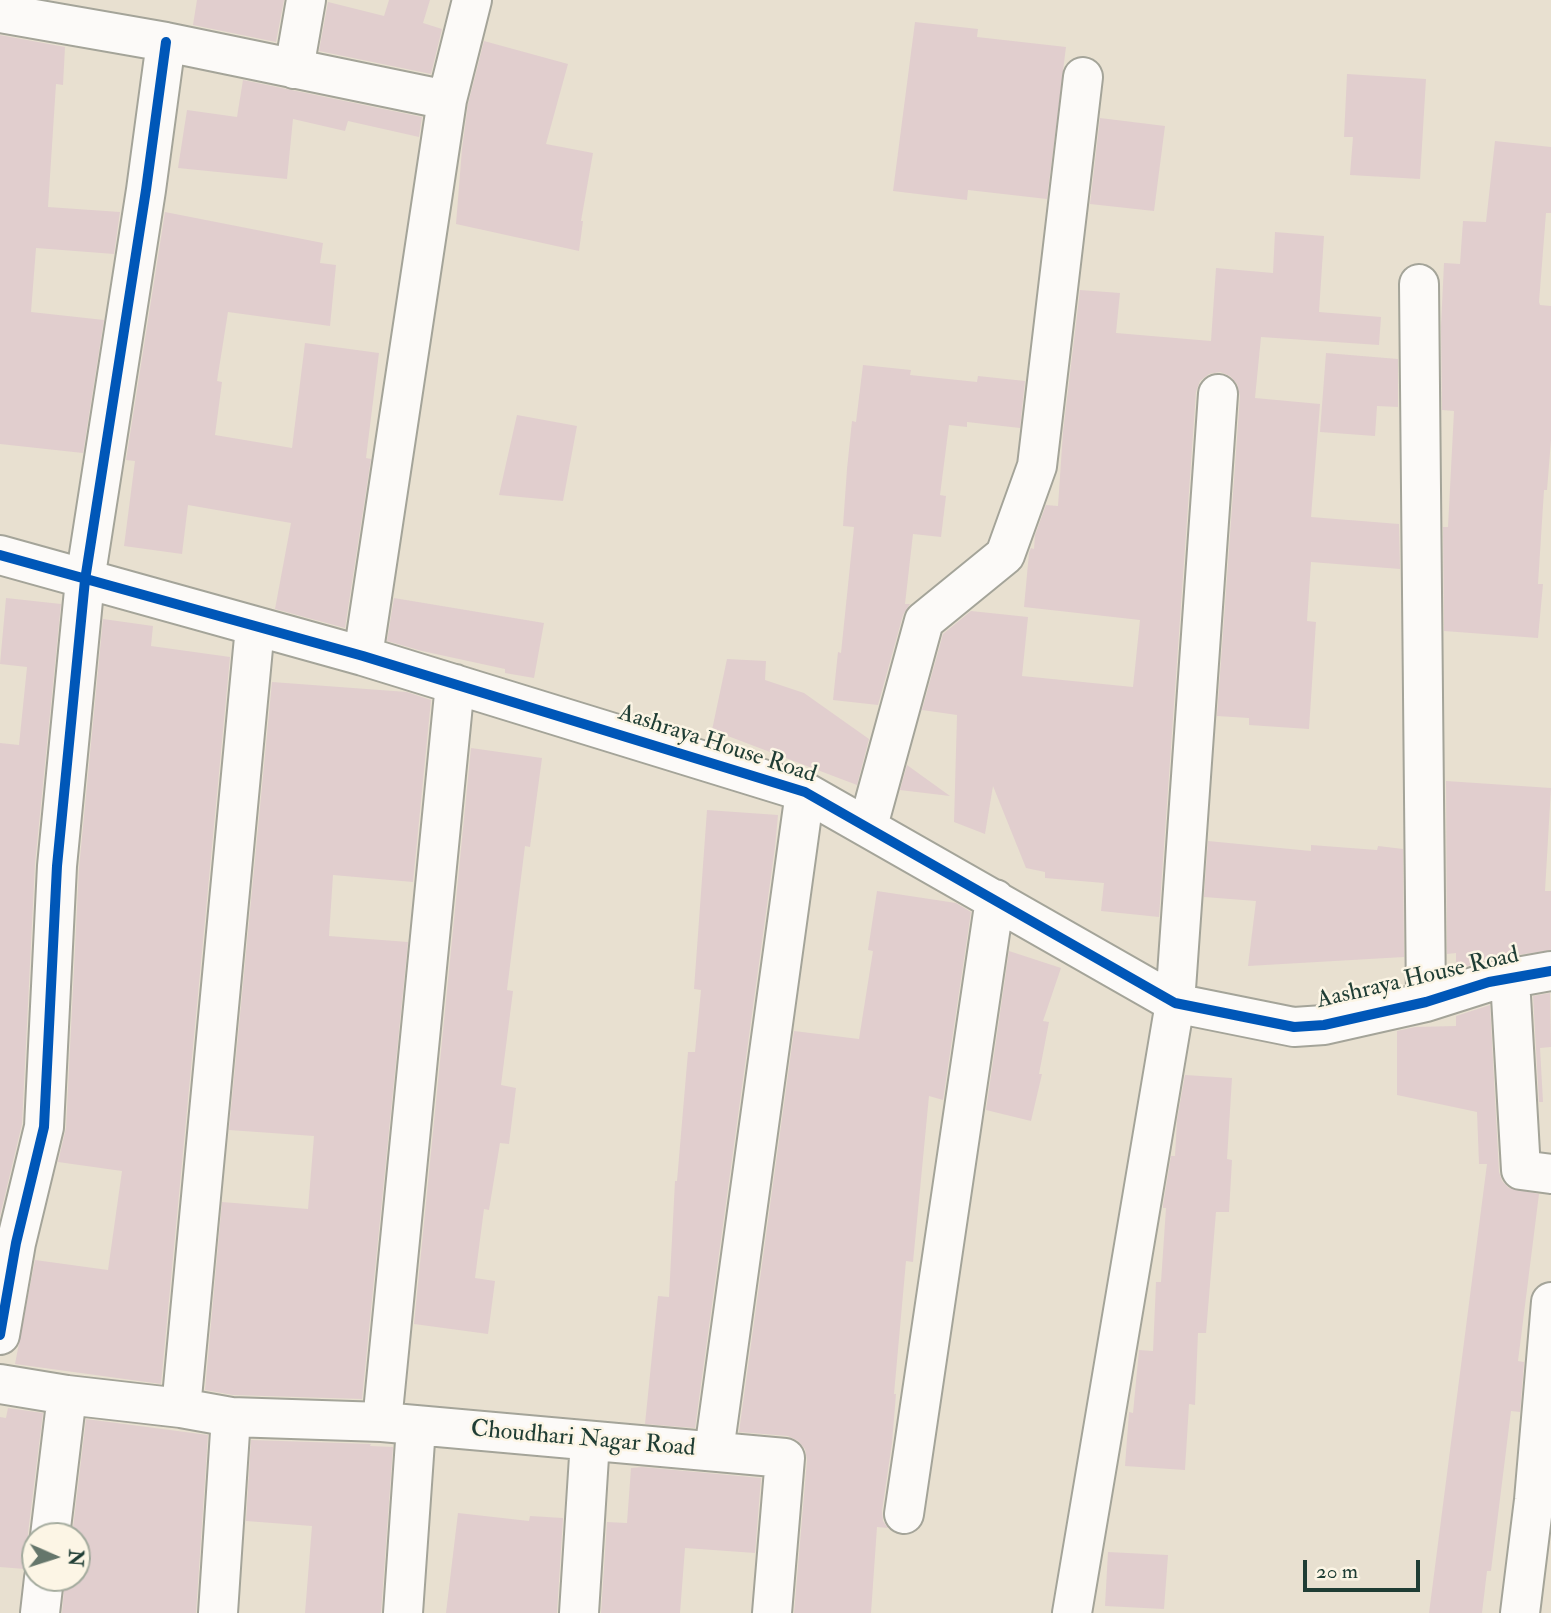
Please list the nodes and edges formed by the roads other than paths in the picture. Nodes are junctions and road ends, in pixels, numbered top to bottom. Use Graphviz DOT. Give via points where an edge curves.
graph roads {
  1 [pos="306,0"];
  2 [pos="472,0"];
  3 [pos="0,13"];
  4 [pos="166,42"];
  5 [pos="294,69"];
  6 [pos="1083,77"];
  7 [pos="447,100"];
  8 [pos="1419,284"];
  9 [pos="1218,394"];
  10 [pos="0,555"];
  11 [pos="85,580"];
  12 [pos="255,627"];
  13 [pos="363,656"];
  14 [pos="455,684"];
  15 [pos="806,792"];
  16 [pos="868,826"];
  17 [pos="995,899"];
  18 [pos="1551,971"];
  19 [pos="1510,979"];
  20 [pos="1426,1002"];
  21 [pos="1175,1003"];
  22 [pos="1551,1174"];
  23 [pos="1551,1302"];
  24 [pos="0,1335"];
  25 [pos="0,1384"];
  26 [pos="67,1395"];
  27 [pos="181,1408"];
  28 [pos="231,1417"];
  29 [pos="399,1424"];
  30 [pos="590,1441"];
  31 [pos="714,1451"];
  32 [pos="904,1514"];
  33 [pos="52,1522"];
  34 [pos="42,1592"];
  35 [pos="40,1613"];
  36 [pos="218,1613"];
  37 [pos="403,1613"];
  38 [pos="579,1613"];
  39 [pos="772,1613"];
  40 [pos="1072,1613"];
  41 [pos="1520,1613"];
  1 -- 5 [label="street"];
  2 -- 7 [label="street"];
  3 -- 4 [label="street"];
  4 -- 5 [label="street"];
  4 -- 11 [label="street"];
  5 -- 7 [label="street"];
  6 -- 16 [label="street" via="1037,466 1005,555 924,621"];
  7 -- 13 [label="street"];
  8 -- 20 [label="street"];
  9 -- 21 [label="street"];
  10 -- 11 [label="street, Aashraya House Road"];
  11 -- 12 [label="street, Aashraya House Road"];
  11 -- 24 [label="street" via="57,866 44,1127"];
  12 -- 13 [label="street, Aashraya House Road"];
  12 -- 27 [label="street"];
  13 -- 14 [label="street, Aashraya House Road"];
  14 -- 15 [label="street, Aashraya House Road"];
  14 -- 29 [label="street"];
  15 -- 16 [label="street, Aashraya House Road"];
  15 -- 31 [label="street, Choudhari Nagar Road"];
  16 -- 17 [label="street, Aashraya House Road"];
  17 -- 21 [label="street, Aashraya House Road"];
  17 -- 32 [label="street"];
  18 -- 19 [label="street, Aashraya House Road"];
  19 -- 20 [label="street, Aashraya House Road"];
  19 -- 22 [label="street" via="1521,1170"];
  20 -- 21 [label="street, Aashraya House Road" via="1294,1027"];
  21 -- 40 [label="street"];
  23 -- 41 [label="street"];
  25 -- 26 [label="street, Choudhari Nagar Road"];
  26 -- 27 [label="street, Choudhari Nagar Road"];
  26 -- 33 [label="street"];
  27 -- 28 [label="street, Choudhari Nagar Road"];
  28 -- 29 [label="street, Choudhari Nagar Road"];
  28 -- 36 [label="street"];
  29 -- 30 [label="street, Choudhari Nagar Road"];
  29 -- 37 [label="street"];
  30 -- 31 [label="street, Choudhari Nagar Road"];
  30 -- 38 [label="street"];
  31 -- 39 [label="street" via="785,1458"];
  34 -- 35 [label="street"];
}
